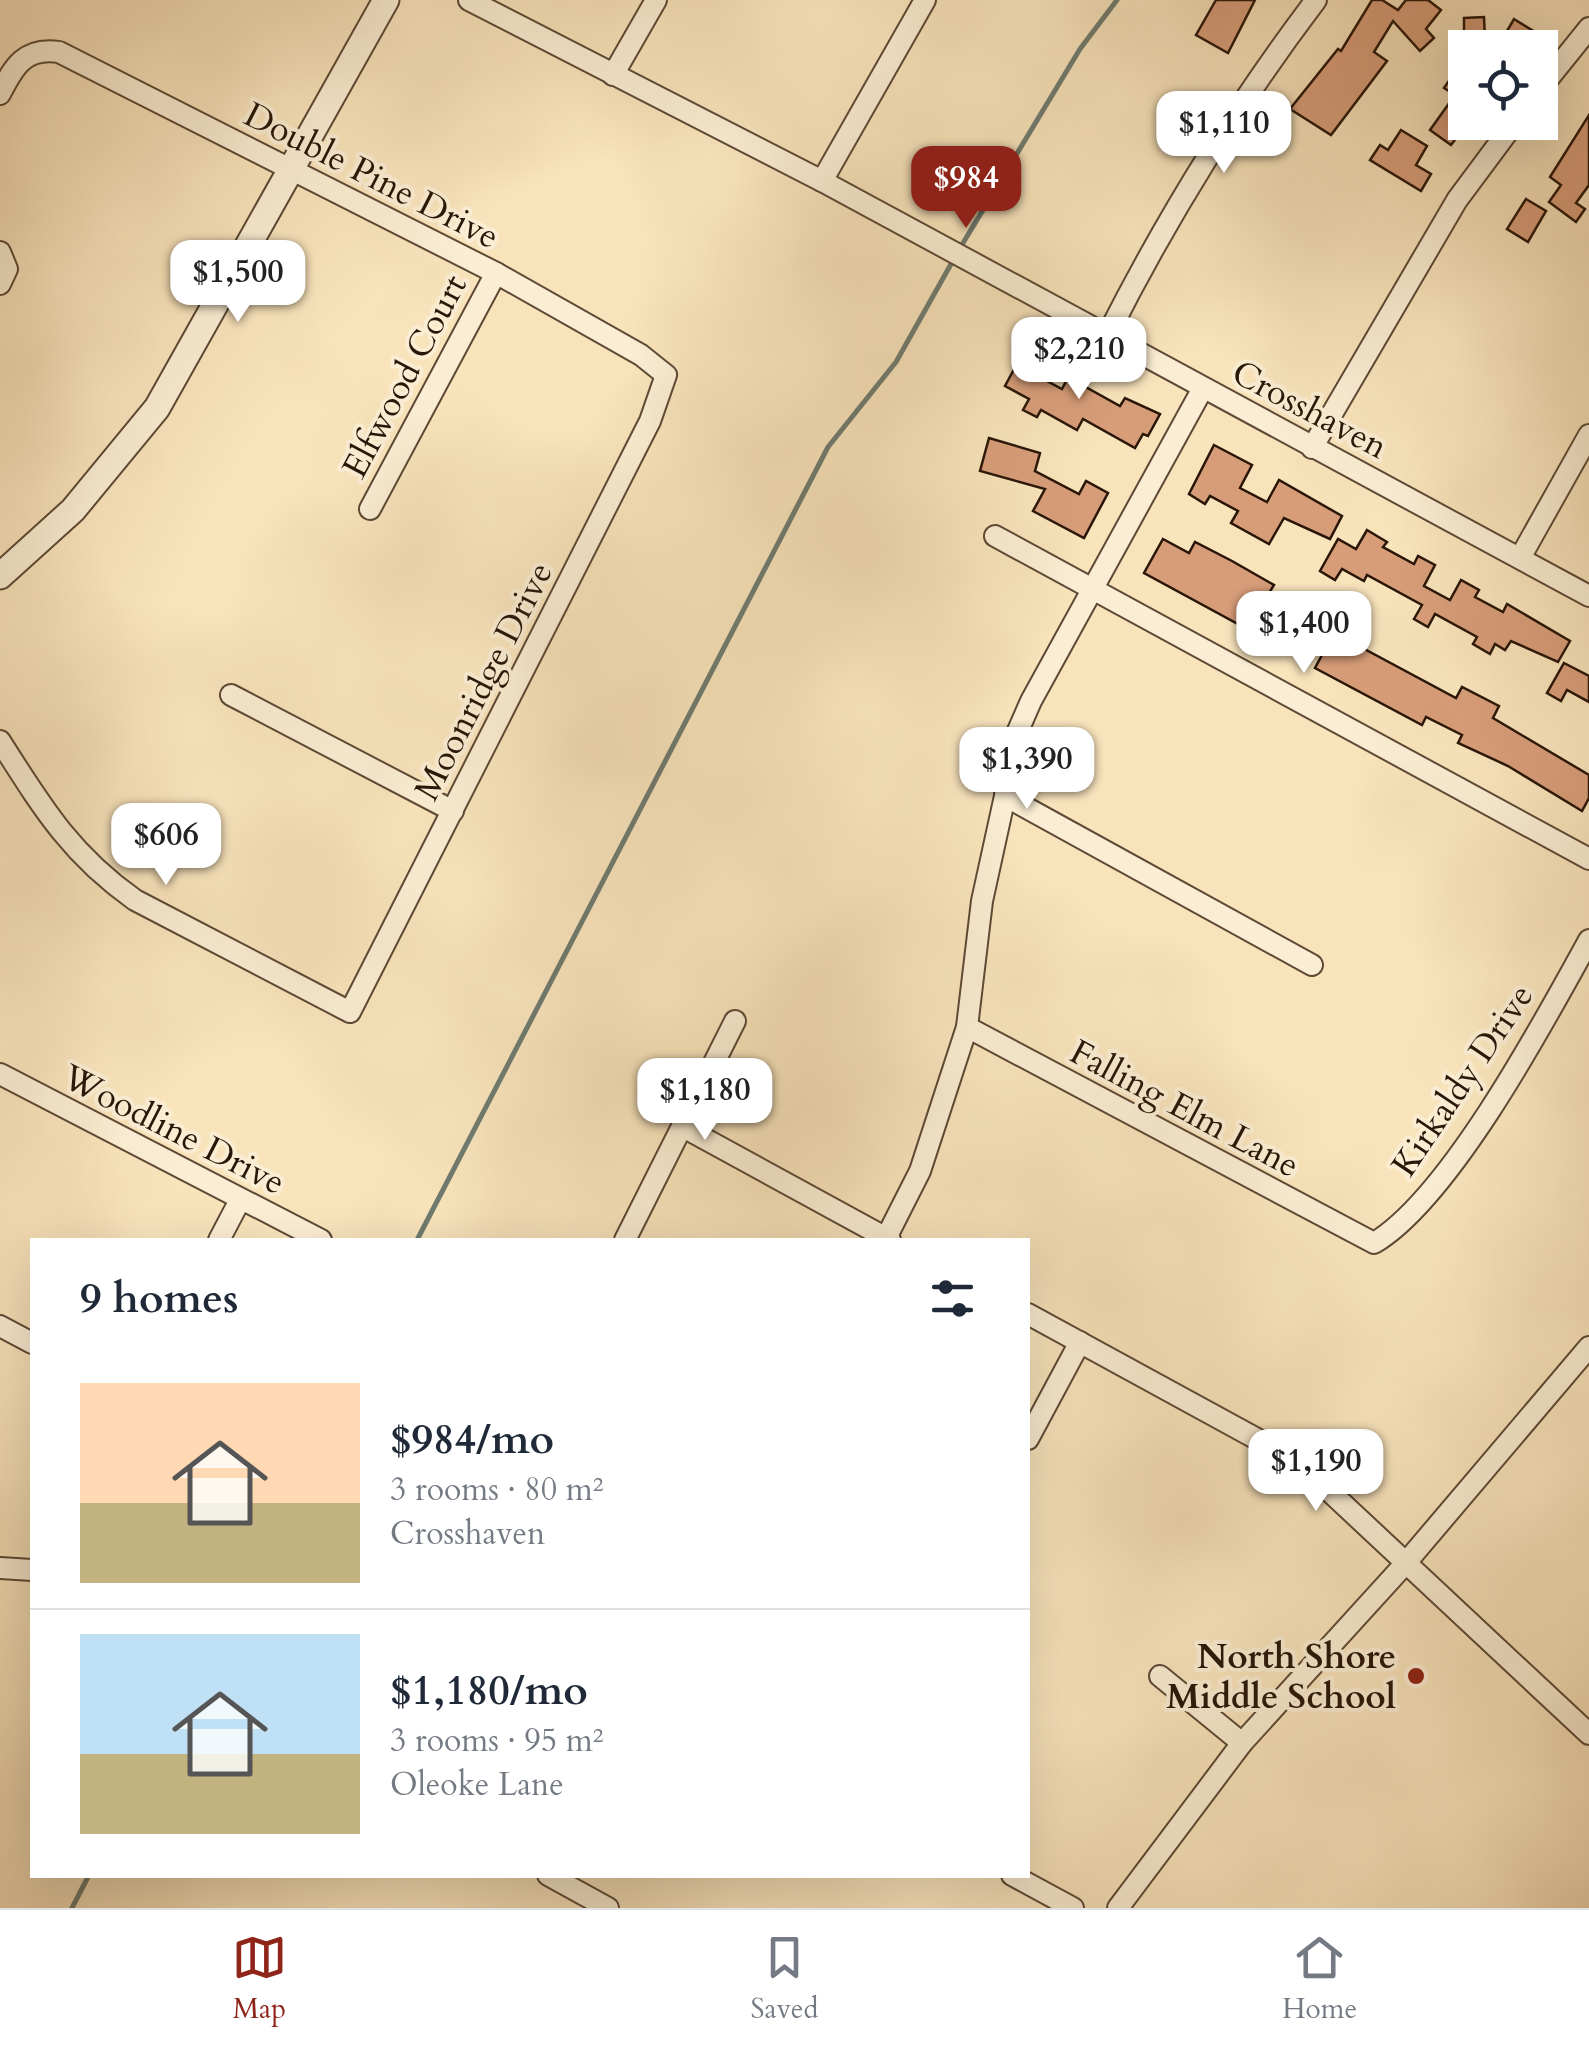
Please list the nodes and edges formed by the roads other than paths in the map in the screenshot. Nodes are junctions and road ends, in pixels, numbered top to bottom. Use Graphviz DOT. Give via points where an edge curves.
graph roads {
  1 [pos="386,0"];
  2 [pos="470,0"];
  3 [pos="656,0"];
  4 [pos="925,0"];
  5 [pos="1316,0"];
  6 [pos="1589,28"];
  7 [pos="1558,67"];
  8 [pos="612,76"];
  9 [pos="0,94"];
  10 [pos="1502,140"];
  11 [pos="288,170"];
  12 [pos="822,180"];
  13 [pos="0,252"];
  14 [pos="496,273"];
  15 [pos="0,284"];
  16 [pos="1107,336"];
  17 [pos="666,375"];
  18 [pos="1202,388"];
  19 [pos="1589,435"];
  20 [pos="1312,448"];
  21 [pos="370,509"];
  22 [pos="995,536"];
  23 [pos="1520,558"];
  24 [pos="0,576"];
  25 [pos="1095,591"];
  26 [pos="1589,596"];
  27 [pos="232,696"];
  28 [pos="0,740"];
  29 [pos="1005,796"];
  30 [pos="454,811"];
  31 [pos="1589,859"];
  32 [pos="1589,940"];
  33 [pos="1312,964"];
  34 [pos="735,1021"];
  35 [pos="967,1027"];
  36 [pos="0,1074"];
  37 [pos="685,1128"];
  38 [pos="240,1200"];
  39 [pos="219,1238"];
  40 [pos="317,1238"];
  41 [pos="626,1238"];
  42 [pos="885,1238"];
  43 [pos="887,1238"];
  44 [pos="1374,1243"];
  45 [pos="1030,1315"];
  46 [pos="0,1326"];
  47 [pos="30,1342"];
  48 [pos="1080,1342"];
  49 [pos="1589,1347"];
  50 [pos="1030,1435"];
  51 [pos="1404,1564"];
  52 [pos="0,1568"];
  53 [pos="28,1570"];
  54 [pos="1160,1676"];
  55 [pos="1589,1734"];
  56 [pos="1242,1743"];
  57 [pos="553,1878"];
  58 [pos="1017,1878"];
  59 [pos="608,1908"];
  60 [pos="1072,1908"];
  61 [pos="1118,1908"];
  1 -- 11 [label="street"];
  2 -- 8 [label="street, Crosshaven"];
  3 -- 8 [label="street"];
  4 -- 12 [label="street"];
  5 -- 16 [label="street" via="1251,86 1162,227"];
  6 -- 7 [label="street"];
  8 -- 12 [label="street, Crosshaven"];
  9 -- 11 [label="street, Double Pine Drive" via="18,62 40,49 59,52"];
  10 -- 20 [label="street" via="1457,200"];
  11 -- 14 [label="street, Double Pine Drive"];
  11 -- 24 [label="street" via="157,408 73,510"];
  12 -- 16 [label="street, Crosshaven"];
  13 -- 15 [label="street" via="7,269"];
  14 -- 17 [label="street, Double Pine Drive"];
  14 -- 21 [label="street, Elfwood Court"];
  16 -- 18 [label="street, Crosshaven"];
  17 -- 30 [label="street, Moonridge Drive" via="650,421"];
  18 -- 20 [label="street, Crosshaven"];
  18 -- 25 [label="street"];
  19 -- 23 [label="street"];
  20 -- 23 [label="street, Crosshaven"];
  22 -- 25 [label="street"];
  23 -- 26 [label="street, Crosshaven"];
  25 -- 29 [label="street" via="1010,749"];
  25 -- 31 [label="street"];
  27 -- 30 [label="street"];
  28 -- 30 [label="street, Moonridge Drive" via="59,834 102,878 350,1012"];
  29 -- 33 [label="street"];
  29 -- 35 [label="street" via="982,901"];
  32 -- 44 [label="street, Kirkaldy Drive" via="1472,1134 1407,1218"];
  34 -- 37 [label="street"];
  35 -- 43 [label="street" via="920,1170"];
  35 -- 44 [label="street, Falling Elm Lane"];
  36 -- 38 [label="street, Woodline Drive"];
  37 -- 41 [label="street"];
  37 -- 42 [label="street"];
  38 -- 39 [label="street"];
  38 -- 40 [label="street, Woodline Drive"];
  45 -- 48 [label="street"];
  46 -- 47 [label="street"];
  48 -- 50 [label="street"];
  48 -- 51 [label="street" via="1277,1450"];
  49 -- 51 [label="street"];
  51 -- 55 [label="street"];
  51 -- 56 [label="street"];
  52 -- 53 [label="street"];
  54 -- 56 [label="street"];
  56 -- 61 [label="street"];
  57 -- 59 [label="street"];
  58 -- 60 [label="street"];
}
